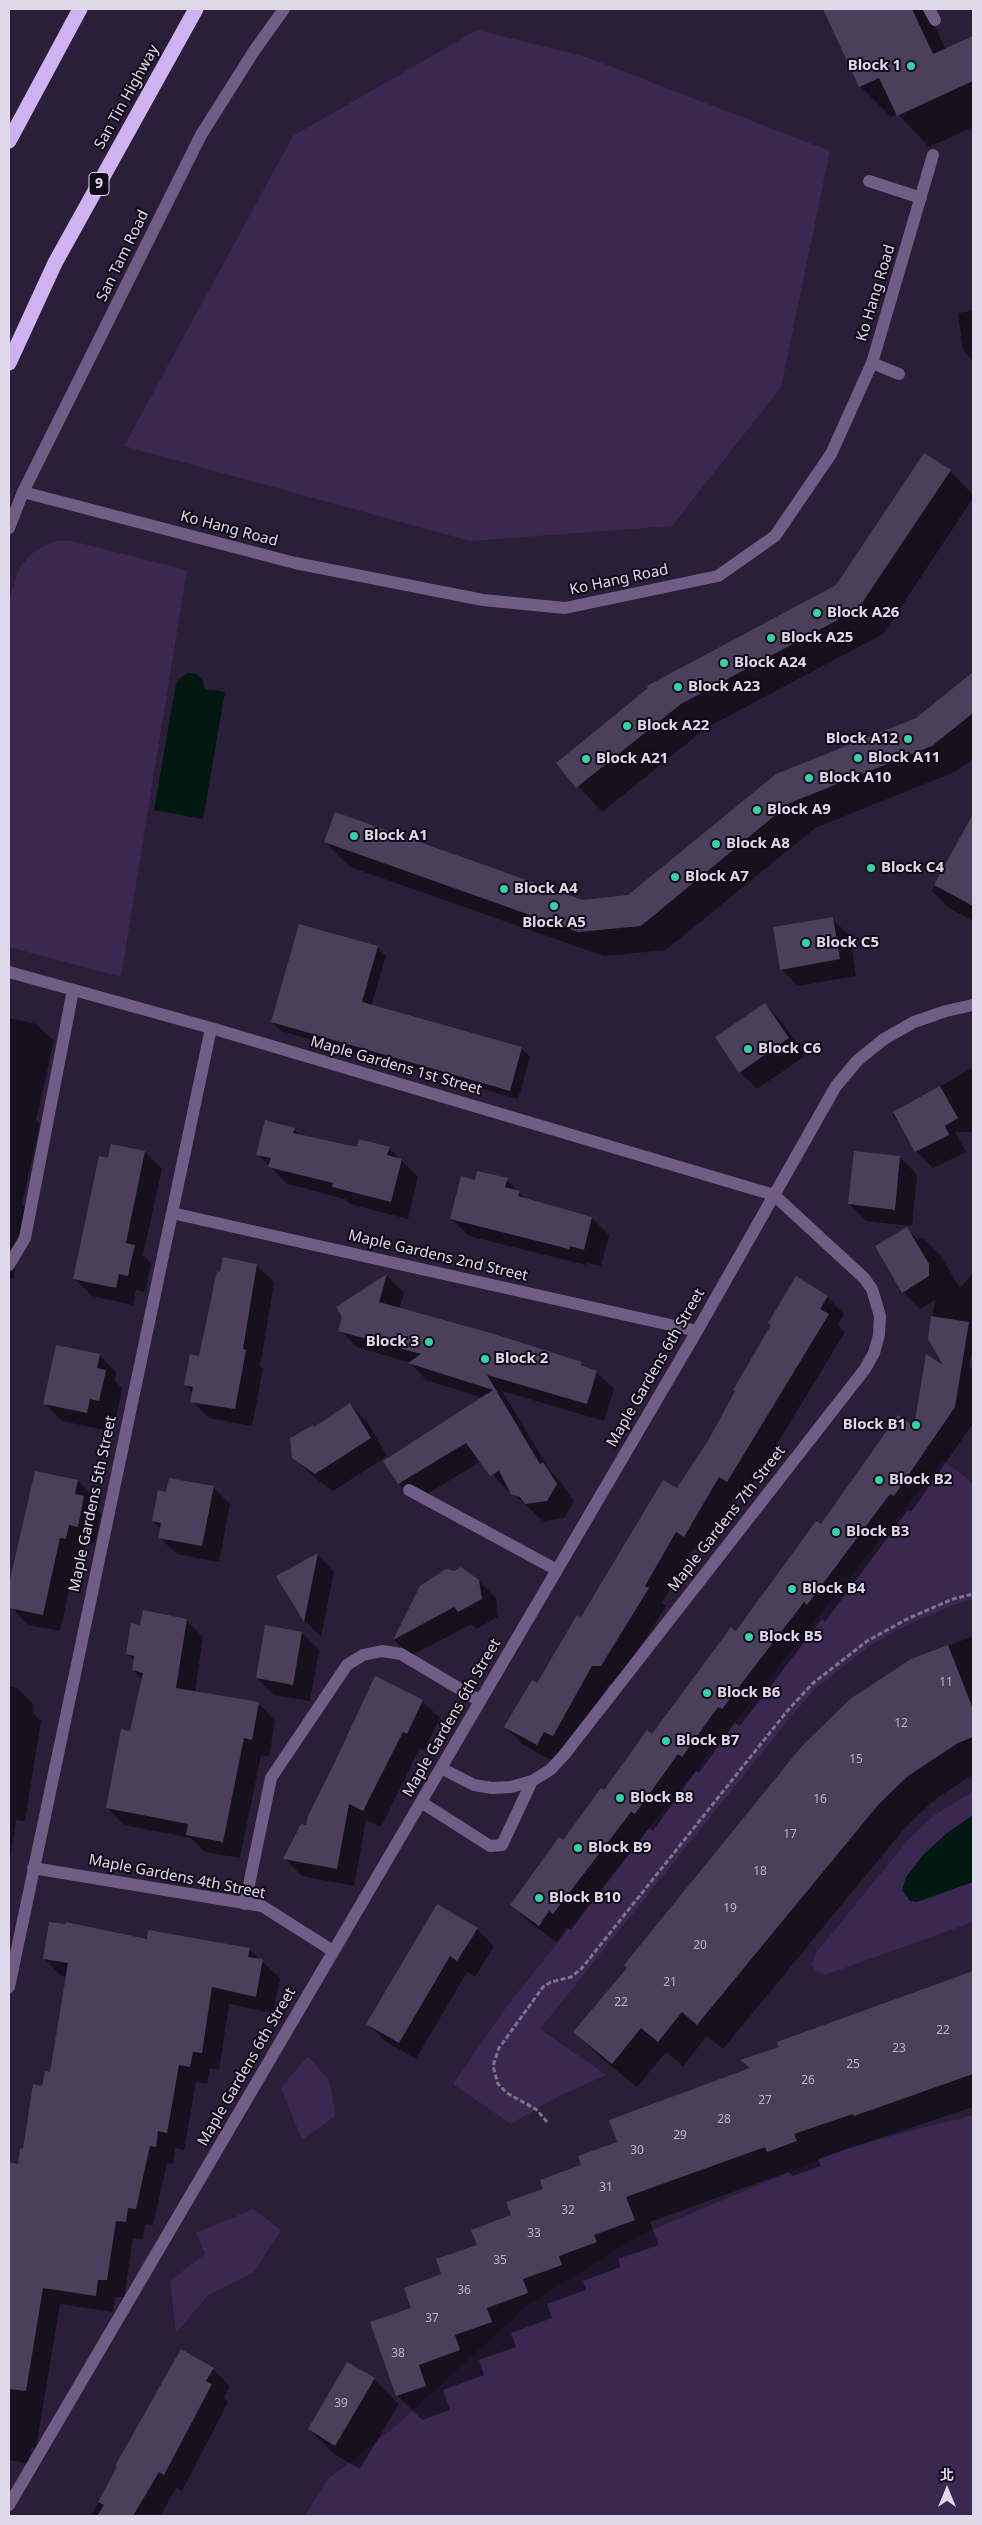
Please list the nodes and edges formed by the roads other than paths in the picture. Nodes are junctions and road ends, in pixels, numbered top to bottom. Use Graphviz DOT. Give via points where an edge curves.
graph roads {
  1 [pos="80,9"];
  2 [pos="196,9"];
  3 [pos="284,9"];
  4 [pos="9,141"];
  5 [pos="933,155"];
  6 [pos="869,181"];
  7 [pos="921,198"];
  8 [pos="9,363"];
  9 [pos="872,363"];
  10 [pos="899,374"];
  11 [pos="23,492"];
  12 [pos="9,528"];
  13 [pos="9,972"];
  14 [pos="73,990"];
  15 [pos="973,1005"];
  16 [pos="211,1028"];
  17 [pos="774,1194"];
  18 [pos="172,1212"];
  19 [pos="9,1265"];
  20 [pos="697,1331"];
  21 [pos="409,1490"];
  22 [pos="557,1570"];
  23 [pos="480,1701"];
  24 [pos="441,1768"];
  25 [pos="532,1781"];
  26 [pos="421,1802"];
  27 [pos="33,1868"];
  28 [pos="245,1904"];
  29 [pos="334,1951"];
  30 [pos="9,1987"];
  31 [pos="14,2485"];
  32 [pos="9,2505"];
  1 -- 4 [label="highway"];
  2 -- 8 [label="highway, San Tin Highway / 9" via="55,263"];
  3 -- 11 [label="street, San Tam Road" via="201,135"];
  5 -- 7 [label="street, Ko Hang Road"];
  6 -- 7 [label="street"];
  7 -- 9 [label="street, Ko Hang Road"];
  9 -- 10 [label="street"];
  9 -- 11 [label="street, Ko Hang Road" via="832,454 775,536 718,576 565,608 483,600 294,563"];
  11 -- 12 [label="street, San Tam Road"];
  13 -- 14 [label="street, Maple Gardens 1st Street"];
  14 -- 16 [label="street, Maple Gardens 1st Street"];
  14 -- 19 [label="street" via="25,1238"];
  15 -- 17 [label="street, Maple Gardens 6th Street" via="914,1022 884,1039 858,1060 836,1086"];
  16 -- 17 [label="street, Maple Gardens 1st Street"];
  16 -- 18 [label="street, Maple Gardens 5th Street"];
  17 -- 20 [label="street, Maple Gardens 6th Street"];
  17 -- 25 [label="street, Maple Gardens 7th Street" via="872,1289 880,1316 874,1353 865,1369 564,1755 550,1770"];
  18 -- 20 [label="street, Maple Gardens 2nd Street"];
  18 -- 27 [label="street, Maple Gardens 5th Street"];
  20 -- 22 [label="street, Maple Gardens 6th Street"];
  21 -- 22 [label="street"];
  22 -- 23 [label="street, Maple Gardens 6th Street"];
  23 -- 24 [label="street, Maple Gardens 6th Street"];
  23 -- 28 [label="street" via="401,1654 382,1651 364,1655 347,1665 271,1778"];
  24 -- 25 [label="street, Maple Gardens 7th Street" via="474,1784 492,1788"];
  24 -- 26 [label="street, Maple Gardens 6th Street"];
  25 -- 26 [label="street" via="502,1844 490,1846"];
  26 -- 29 [label="street, Maple Gardens 6th Street"];
  27 -- 28 [label="street, Maple Gardens 4th Street"];
  27 -- 30 [label="street, Maple Gardens 5th Street"];
  28 -- 29 [label="street, Maple Gardens 4th Street" via="262,1906"];
  29 -- 31 [label="street, Maple Gardens 6th Street"];
  31 -- 32 [label="street, Maple Gardens 6th Street"];
}
